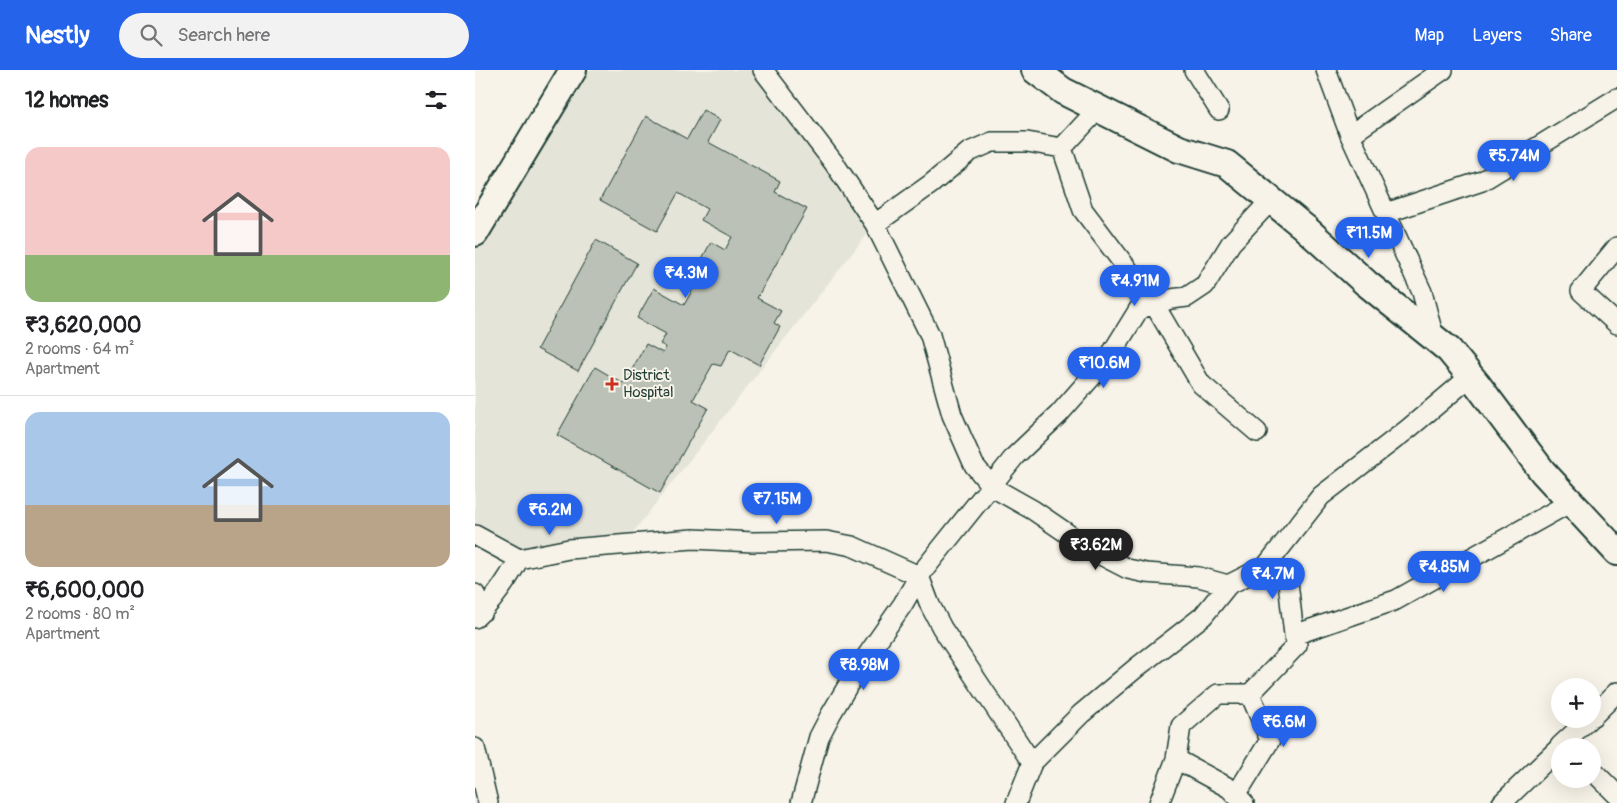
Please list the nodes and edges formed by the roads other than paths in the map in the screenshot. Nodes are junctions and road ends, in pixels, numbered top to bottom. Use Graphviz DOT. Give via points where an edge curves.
graph roads {
  1 [pos="573,70"];
  2 [pos="763,70"];
  3 [pos="1035,70"];
  4 [pos="1194,70"];
  5 [pos="1326,70"];
  6 [pos="1443,70"];
  7 [pos="1617,98"];
  8 [pos="1097,108"];
  9 [pos="1219,110"];
  10 [pos="1350,135"];
  11 [pos="1062,148"];
  12 [pos="1271,200"];
  13 [pos="1386,213"];
  14 [pos="875,224"];
  15 [pos="475,233"];
  16 [pos="1617,247"];
  17 [pos="1154,304"];
  18 [pos="1617,324"];
  19 [pos="1434,338"];
  20 [pos="1471,376"];
  21 [pos="1257,432"];
  22 [pos="992,486"];
  23 [pos="1571,502"];
  24 [pos="475,535"];
  25 [pos="1617,552"];
  26 [pos="519,559"];
  27 [pos="1263,570"];
  28 [pos="919,576"];
  29 [pos="1228,585"];
  30 [pos="475,594"];
  31 [pos="479,614"];
  32 [pos="1294,636"];
  33 [pos="1617,692"];
  34 [pos="1251,694"];
  35 [pos="1601,708"];
  36 [pos="1580,728"];
  37 [pos="1571,738"];
  38 [pos="475,748"];
  39 [pos="1551,757"];
  40 [pos="1176,759"];
  41 [pos="1032,763"];
  42 [pos="1601,779"];
  43 [pos="1617,795"];
  44 [pos="1240,799"];
  45 [pos="488,803"];
  46 [pos="801,803"];
  47 [pos="1016,803"];
  48 [pos="1159,803"];
  49 [pos="1503,803"];
  1 -- 15 [label="street"];
  2 -- 14 [label="street" via="834,163"];
  3 -- 8 [label="street" via="1063,91"];
  4 -- 9 [label="street"];
  5 -- 10 [label="street"];
  6 -- 10 [label="street"];
  7 -- 13 [label="street" via="1482,181"];
  8 -- 11 [label="street"];
  8 -- 12 [label="street" via="1179,149 1227,164"];
  10 -- 13 [label="street"];
  11 -- 14 [label="street" via="1027,142 992,142 969,152"];
  11 -- 17 [label="street" via="1083,210"];
  12 -- 17 [label="street" via="1231,243 1205,285 1187,297"];
  12 -- 19 [label="street" via="1366,284"];
  13 -- 19 [label="street" via="1423,292"];
  14 -- 22 [label="street" via="929,335 952,414 974,465"];
  16 -- 18 [label="street" via="1581,291"];
  17 -- 21 [label="street" via="1201,384"];
  17 -- 22 [label="street" via="1139,309 1111,356 1059,414 1015,456"];
  19 -- 20 [label="street"];
  20 -- 23 [label="street" via="1543,472"];
  20 -- 27 [label="street" via="1408,430 1321,496"];
  22 -- 28 [label="street"];
  22 -- 29 [label="street" via="1127,569 1199,577"];
  23 -- 25 [label="street"];
  23 -- 32 [label="street" via="1395,600"];
  24 -- 26 [label="street"];
  26 -- 28 [label="street" via="569,550 693,539 826,541 852,546"];
  26 -- 31 [label="street" via="505,584"];
  27 -- 29 [label="street"];
  27 -- 32 [label="street" via="1279,574 1288,582"];
  28 -- 41 [label="street" via="929,605 942,628"];
  28 -- 46 [label="street" via="857,670 819,737"];
  29 -- 41 [label="street" via="1203,616 1081,714"];
  30 -- 31 [label="street"];
  32 -- 34 [label="street" via="1297,645"];
  33 -- 35 [label="street"];
  34 -- 40 [label="street" via="1218,694 1181,726"];
  34 -- 44 [label="street" via="1270,740"];
  36 -- 37 [label="street"];
  38 -- 45 [label="street"];
  39 -- 49 [label="street"];
  40 -- 44 [label="street" via="1229,788"];
  40 -- 48 [label="street"];
  41 -- 47 [label="street"];
  42 -- 43 [label="street"];
}
